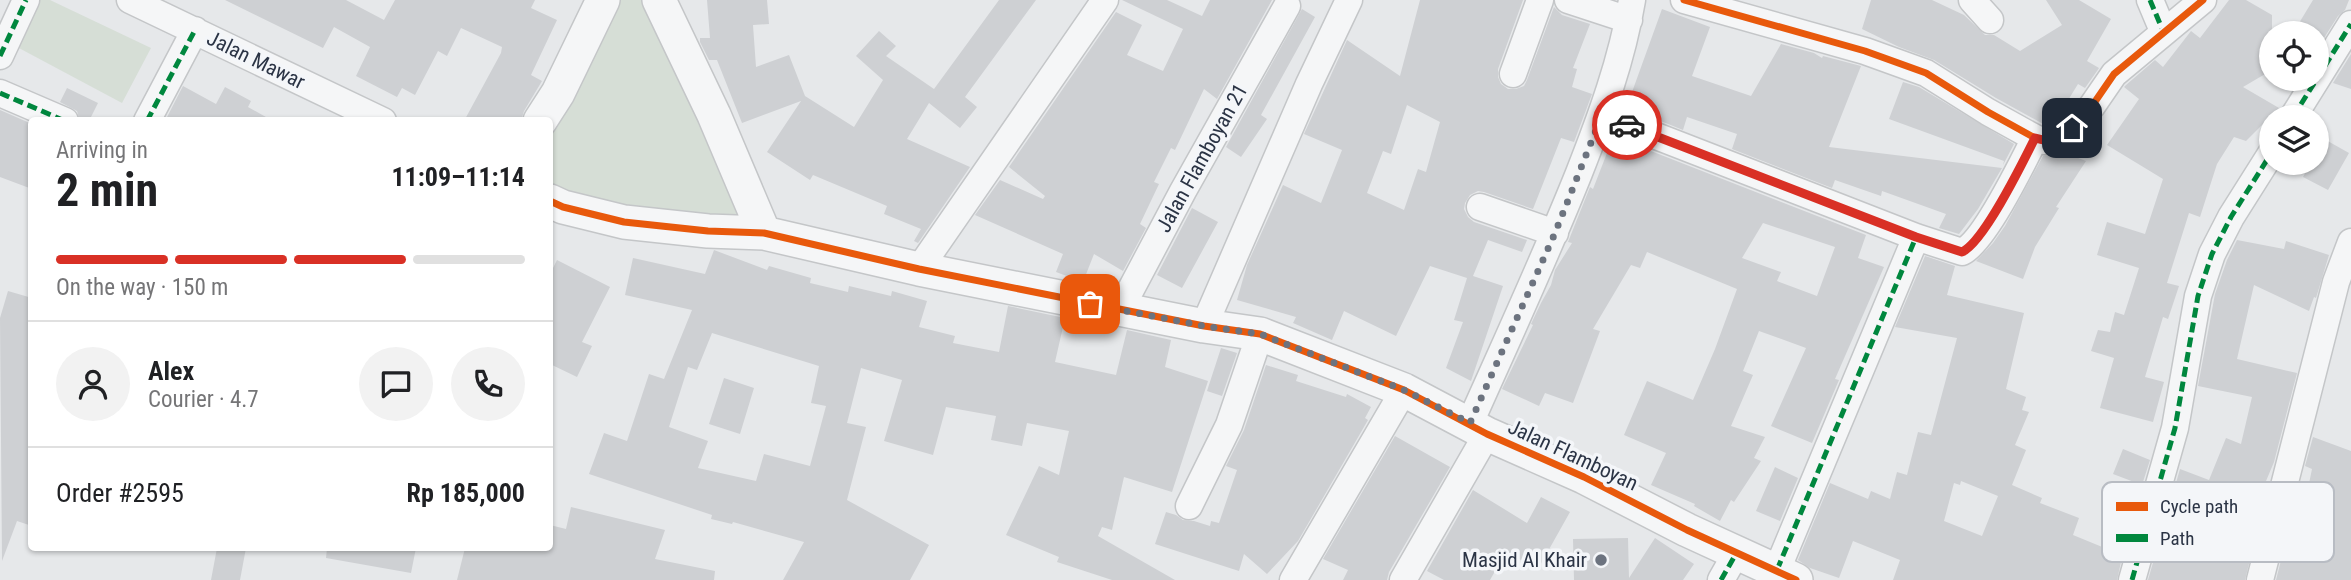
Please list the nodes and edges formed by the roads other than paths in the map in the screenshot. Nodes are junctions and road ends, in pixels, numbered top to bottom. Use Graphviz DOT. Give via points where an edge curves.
graph roads {
  1 [pos="26,0"];
  2 [pos="130,0"];
  3 [pos="603,0"];
  4 [pos="659,0"];
  5 [pos="1105,0"];
  6 [pos="1349,0"];
  7 [pos="1540,0"];
  8 [pos="1568,0"];
  9 [pos="1684,0"];
  10 [pos="1972,0"];
  11 [pos="2150,0"];
  12 [pos="2203,0"];
  13 [pos="1286,6"];
  14 [pos="1630,10"];
  15 [pos="1990,20"];
  16 [pos="2351,24"];
  17 [pos="195,30"];
  18 [pos="2163,31"];
  19 [pos="0,56"];
  20 [pos="1513,74"];
  21 [pos="0,93"];
  22 [pos="2300,105"];
  23 [pos="1602,115"];
  24 [pos="56,117"];
  25 [pos="148,117"];
  26 [pos="375,117"];
  27 [pos="543,117"];
  28 [pos="2035,138"];
  29 [pos="2259,173"];
  30 [pos="556,204"];
  31 [pos="1479,207"];
  32 [pos="765,233"];
  33 [pos="1555,233"];
  34 [pos="1916,237"];
  35 [pos="2351,242"];
  36 [pos="919,269"];
  37 [pos="1105,307"];
  38 [pos="1204,326"];
  39 [pos="1260,334"];
  40 [pos="1404,390"];
  41 [pos="1478,428"];
  42 [pos="2160,482"];
  43 [pos="2285,482"];
  44 [pos="1189,506"];
  45 [pos="2137,562"];
  46 [pos="2265,562"];
  47 [pos="1729,566"];
  48 [pos="1786,575"];
  49 [pos="1293,580"];
  50 [pos="1403,580"];
  51 [pos="2132,580"];
  52 [pos="2260,580"];
  1 -- 19 [label="street"];
  2 -- 17 [label="street, Jalan Mawar"];
  3 -- 27 [label="street"];
  4 -- 32 [label="street"];
  5 -- 36 [label="street"];
  6 -- 38 [label="street"];
  7 -- 20 [label="street"];
  8 -- 14 [label="street"];
  9 -- 28 [label="street" via="1926,73"];
  10 -- 15 [label="street"];
  11 -- 18 [label="street"];
  12 -- 18 [label="street"];
  13 -- 37 [label="street, Jalan Flamboyan 21" via="1183,191"];
  14 -- 23 [label="street"];
  16 -- 22 [label="street"];
  17 -- 25 [label="street"];
  17 -- 26 [label="street, Jalan Mawar"];
  18 -- 28 [label="street" via="2114,74 2064,137"];
  21 -- 24 [label="street"];
  23 -- 33 [label="street"];
  23 -- 34 [label="street"];
  28 -- 34 [label="street" via="2007,194 1967,250"];
  29 -- 42 [label="street" via="2212,254 2198,296 2175,428"];
  30 -- 32 [label="street, Jalan Flamboyan" via="624,222"];
  31 -- 33 [label="street"];
  32 -- 36 [label="street, Jalan Flamboyan"];
  33 -- 41 [label="street"];
  34 -- 48 [label="street"];
  35 -- 43 [label="street" via="2336,282"];
  36 -- 37 [label="street, Jalan Flamboyan"];
  37 -- 38 [label="street, Jalan Flamboyan"];
  38 -- 39 [label="street, Jalan Flamboyan"];
  39 -- 40 [label="street, Jalan Flamboyan"];
  39 -- 44 [label="street" via="1229,425"];
  40 -- 41 [label="street, Jalan Flamboyan"];
  40 -- 49 [label="street"];
  41 -- 47 [label="street, Jalan Flamboyan" via="1687,530"];
  41 -- 50 [label="street" via="1459,486"];
  45 -- 51 [label="street"];
  46 -- 52 [label="street"];
  47 -- 48 [label="street, Jalan Flamboyan"];
}
